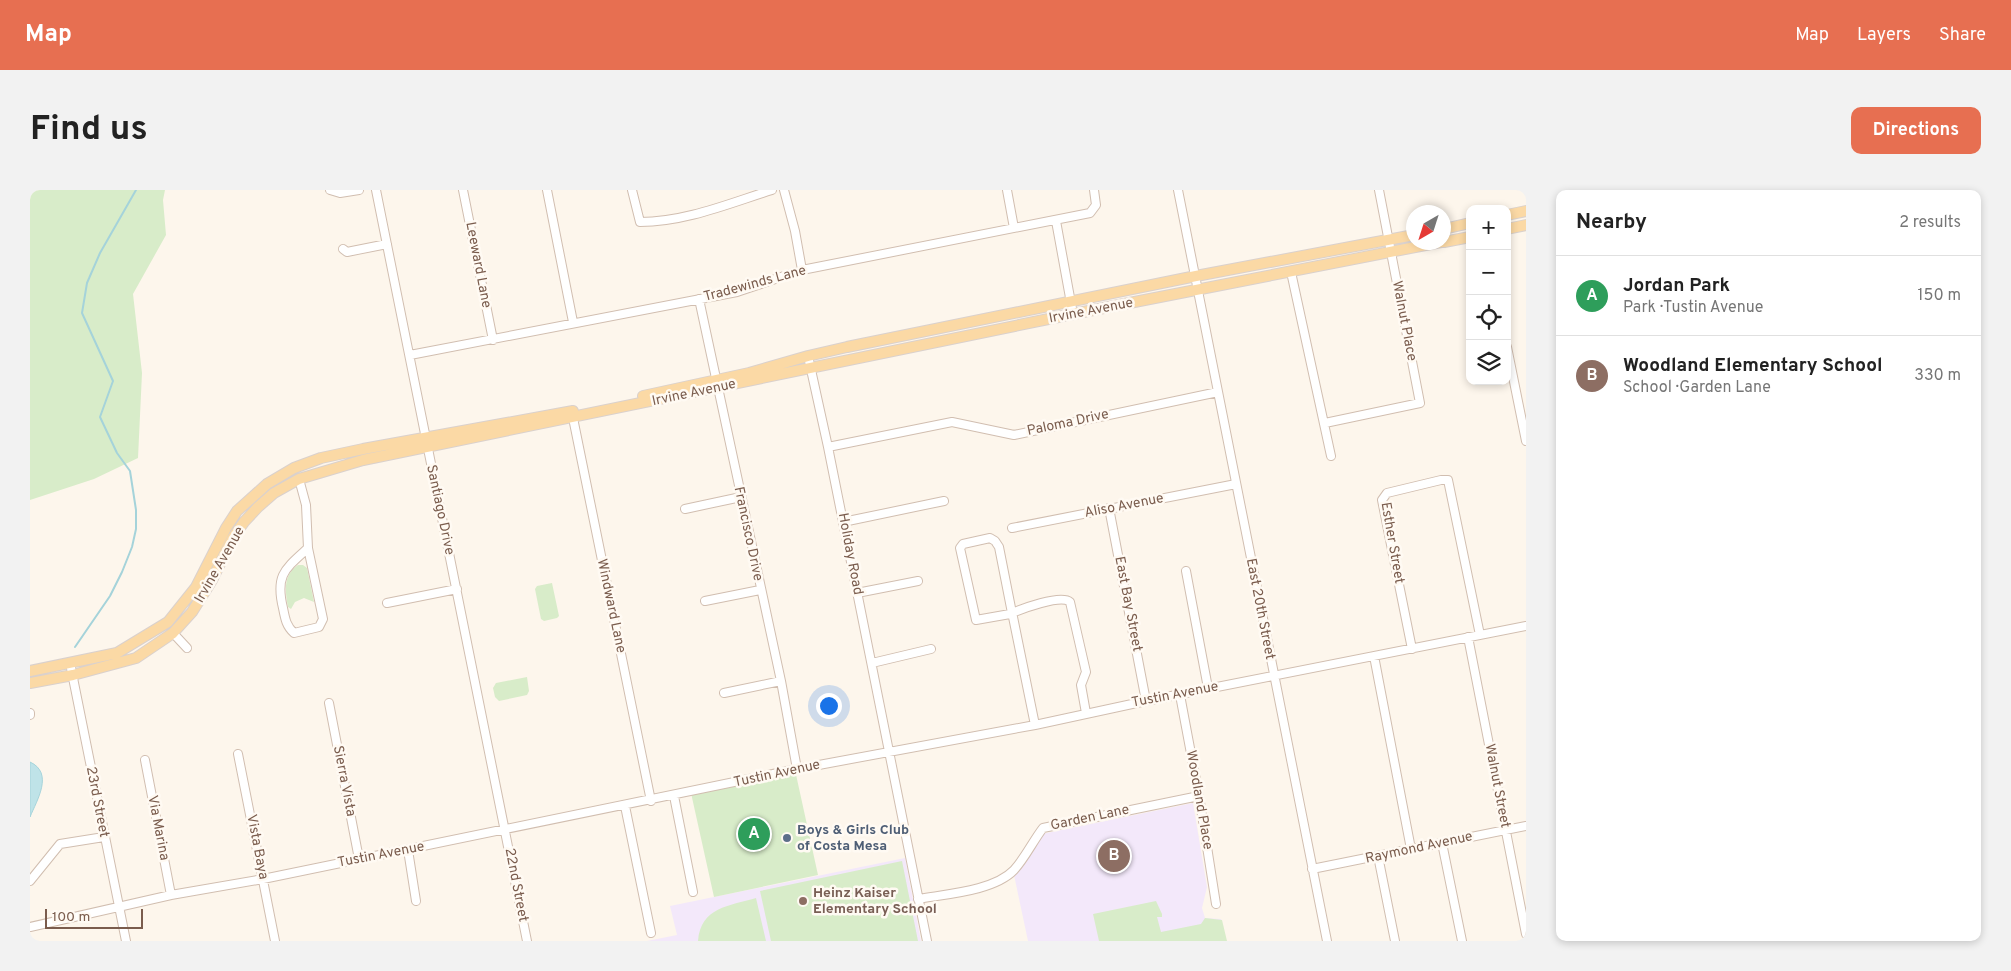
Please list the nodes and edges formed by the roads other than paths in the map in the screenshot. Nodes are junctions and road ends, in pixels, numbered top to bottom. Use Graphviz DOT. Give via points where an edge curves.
graph roads {
  1 [pos="330,190"];
  2 [pos="359,190"];
  3 [pos="376,190"];
  4 [pos="463,190"];
  5 [pos="547,190"];
  6 [pos="632,190"];
  7 [pos="772,190"];
  8 [pos="784,190"];
  9 [pos="1007,190"];
  10 [pos="1094,190"];
  11 [pos="1178,190"];
  12 [pos="1379,190"];
  13 [pos="1526,211"];
  14 [pos="1511,214"];
  15 [pos="1056,221"];
  16 [pos="1466,224"];
  17 [pos="1526,225"];
  18 [pos="1451,227"];
  19 [pos="1014,228"];
  20 [pos="1511,228"];
  21 [pos="1406,237"];
  22 [pos="1466,238"];
  23 [pos="1388,240"];
  24 [pos="1451,240"];
  25 [pos="387,244"];
  26 [pos="343,249"];
  27 [pos="1406,250"];
  28 [pos="1390,253"];
  29 [pos="802,270"];
  30 [pos="1291,272"];
  31 [pos="1196,276"];
  32 [pos="1199,291"];
  33 [pos="699,299"];
  34 [pos="1071,301"];
  35 [pos="1073,314"];
  36 [pos="573,322"];
  37 [pos="493,340"];
  38 [pos="410,355"];
  39 [pos="808,356"];
  40 [pos="1511,367"];
  41 [pos="811,369"];
  42 [pos="716,384"];
  43 [pos="1218,392"];
  44 [pos="572,415"];
  45 [pos="1325,423"];
  46 [pos="1526,441"];
  47 [pos="427,443"];
  48 [pos="828,447"];
  49 [pos="345,453"];
  50 [pos="1331,456"];
  51 [pos="298,478"];
  52 [pos="1236,484"];
  53 [pos="741,497"];
  54 [pos="944,501"];
  55 [pos="1109,508"];
  56 [pos="685,509"];
  57 [pos="843,522"];
  58 [pos="1012,528"];
  59 [pos="308,548"];
  60 [pos="1186,571"];
  61 [pos="918,581"];
  62 [pos="457,589"];
  63 [pos="760,590"];
  64 [pos="858,593"];
  65 [pos="706,601"];
  66 [pos="387,603"];
  67 [pos="1012,615"];
  68 [pos="1526,626"];
  69 [pos="173,633"];
  70 [pos="1480,635"];
  71 [pos="1468,637"];
  72 [pos="188,648"];
  73 [pos="931,648"];
  74 [pos="1412,649"];
  75 [pos="1374,656"];
  76 [pos="70,663"];
  77 [pos="872,663"];
  78 [pos="30,671"];
  79 [pos="72,675"];
  80 [pos="1273,676"];
  81 [pos="781,681"];
  82 [pos="30,683"];
  83 [pos="1208,688"];
  84 [pos="724,693"];
  85 [pos="1180,695"];
  86 [pos="1146,701"];
  87 [pos="329,703"];
  88 [pos="1086,713"];
  89 [pos="1035,725"];
  90 [pos="890,753"];
  91 [pos="238,754"];
  92 [pos="145,760"];
  93 [pos="798,769"];
  94 [pos="674,796"];
  95 [pos="1199,796"];
  96 [pos="651,801"];
  97 [pos="625,806"];
  98 [pos="1526,826"];
  99 [pos="505,829"];
  100 [pos="1506,830"];
  101 [pos="104,837"];
  102 [pos="1442,843"];
  103 [pos="1411,849"];
  104 [pos="408,850"];
  105 [pos="1378,856"];
  106 [pos="359,859"];
  107 [pos="1312,869"];
  108 [pos="263,879"];
  109 [pos="30,881"];
  110 [pos="693,892"];
  111 [pos="171,895"];
  112 [pos="918,899"];
  113 [pos="416,901"];
  114 [pos="1216,904"];
  115 [pos="119,907"];
  116 [pos="30,928"];
  117 [pos="651,933"];
  118 [pos="1526,934"];
  119 [pos="126,941"];
  120 [pos="275,941"];
  121 [pos="527,941"];
  122 [pos="926,941"];
  123 [pos="1327,941"];
  124 [pos="1395,941"];
  125 [pos="1462,941"];
  1 -- 2 [label="street" via="340,193"];
  3 -- 25 [label="street, Santiago Drive"];
  4 -- 37 [label="street, Leeward Lane"];
  5 -- 36 [label="street"];
  6 -- 7 [label="street" via="640,222 697,214"];
  8 -- 29 [label="street"];
  9 -- 19 [label="street"];
  10 -- 15 [label="street, Tradewinds Lane" via="1096,206 1090,213"];
  11 -- 31 [label="street, East 20th Street"];
  12 -- 23 [label="street, Walnut Place"];
  13 -- 14 [label="main road"];
  15 -- 19 [label="street, Tradewinds Lane"];
  15 -- 34 [label="street"];
  16 -- 18 [label="main road"];
  17 -- 20 [label="main road"];
  19 -- 29 [label="street, Tradewinds Lane"];
  21 -- 23 [label="main road, Irvine Avenue"];
  22 -- 24 [label="main road, Irvine Avenue"];
  23 -- 28 [label="street, Walnut Place"];
  23 -- 31 [label="main road, Irvine Avenue"];
  25 -- 26 [label="street" via="347,252"];
  25 -- 38 [label="street, Santiago Drive"];
  27 -- 28 [label="main road, Irvine Avenue"];
  28 -- 30 [label="main road, Irvine Avenue"];
  28 -- 45 [label="street, Walnut Place" via="1420,403"];
  29 -- 33 [label="street, Tradewinds Lane" via="737,292"];
  30 -- 32 [label="main road, Irvine Avenue"];
  30 -- 45 [label="street"];
  31 -- 32 [label="street, East 20th Street"];
  31 -- 34 [label="main road, Irvine Avenue"];
  32 -- 35 [label="main road, Irvine Avenue"];
  32 -- 43 [label="street, East 20th Street"];
  33 -- 36 [label="street, Tradewinds Lane"];
  33 -- 42 [label="street, Francisco Drive"];
  34 -- 35 [label="street"];
  34 -- 39 [label="main road, Irvine Avenue"];
  35 -- 41 [label="main road, Irvine Avenue"];
  36 -- 37 [label="street, Tradewinds Lane"];
  37 -- 38 [label="street, Tradewinds Lane"];
  38 -- 47 [label="street, Santiago Drive"];
  39 -- 41 [label="street, Holiday Road"];
  39 -- 42 [label="main road, Irvine Avenue"];
  40 -- 46 [label="street"];
  41 -- 42 [label="main road, Irvine Avenue"];
  41 -- 48 [label="street, Holiday Road"];
  42 -- 44 [label="main road, Irvine Avenue"];
  42 -- 53 [label="street, Francisco Drive"];
  43 -- 48 [label="street, Paloma Drive" via="1014,435 952,422"];
  43 -- 52 [label="street, East 20th Street"];
  44 -- 47 [label="main road, Irvine Avenue"];
  44 -- 96 [label="street, Windward Lane"];
  45 -- 50 [label="street"];
  47 -- 49 [label="main road, Irvine Avenue"];
  47 -- 51 [label="main road, Irvine Avenue"];
  47 -- 62 [label="street, Santiago Drive"];
  48 -- 57 [label="street, Holiday Road"];
  49 -- 51 [label="main road" via="335,460 303,470"];
  49 -- 76 [label="main road, Irvine Avenue" via="316,460 277,476 237,511 196,587 168,622 117,653"];
  51 -- 59 [label="street" via="306,505"];
  51 -- 69 [label="main road, Irvine Avenue" via="274,493 244,522 202,597"];
  52 -- 55 [label="street, Aliso Avenue"];
  52 -- 80 [label="street, East 20th Street"];
  53 -- 56 [label="street"];
  53 -- 63 [label="street, Francisco Drive"];
  54 -- 57 [label="street"];
  55 -- 58 [label="street, Aliso Avenue"];
  55 -- 86 [label="street, East Bay Street"];
  57 -- 64 [label="street, Holiday Road"];
  59 -- 59 [label="street" via="283,572 280,581 279,593 288,627 294,632 319,627 323,619"];
  60 -- 83 [label="street"];
  61 -- 64 [label="street"];
  62 -- 66 [label="street"];
  62 -- 99 [label="street, Santiago Drive"];
  63 -- 65 [label="street"];
  63 -- 81 [label="street, Francisco Drive"];
  64 -- 77 [label="street, Holiday Road"];
  67 -- 67 [label="street" via="999,547 995,541 990,538 963,544 960,548 974,618 978,621"];
  67 -- 88 [label="street" via="1022,608 1063,599 1070,602 1086,672 1081,685"];
  67 -- 89 [label="street"];
  68 -- 70 [label="street, Tustin Avenue"];
  69 -- 72 [label="street"];
  69 -- 79 [label="main road, Irvine Avenue" via="136,658"];
  70 -- 71 [label="street, Tustin Avenue"];
  70 -- 74 [label="street, Esther Street" via="1448,480 1441,480 1387,493 1382,500"];
  71 -- 74 [label="street, Tustin Avenue"];
  71 -- 100 [label="street, Walnut Street"];
  73 -- 77 [label="street"];
  74 -- 75 [label="street, Tustin Avenue"];
  75 -- 80 [label="street, Tustin Avenue"];
  75 -- 103 [label="street"];
  76 -- 78 [label="main road, Irvine Avenue"];
  76 -- 79 [label="street, 23rd Street"];
  77 -- 90 [label="street, Holiday Road"];
  79 -- 82 [label="main road, Irvine Avenue"];
  79 -- 101 [label="street, 23rd Street"];
  80 -- 83 [label="street, Tustin Avenue"];
  80 -- 107 [label="street, East 20th Street"];
  81 -- 84 [label="street"];
  81 -- 93 [label="street, Francisco Drive"];
  83 -- 85 [label="street, Tustin Avenue"];
  85 -- 86 [label="street, Tustin Avenue"];
  85 -- 95 [label="street, Woodland Place"];
  86 -- 88 [label="street, Tustin Avenue"];
  87 -- 106 [label="street, Sierra Vista"];
  88 -- 89 [label="street, Tustin Avenue"];
  89 -- 90 [label="street, Tustin Avenue"];
  90 -- 93 [label="street, Tustin Avenue"];
  90 -- 112 [label="street, Holiday Road"];
  91 -- 108 [label="street, Vista Baya"];
  92 -- 111 [label="street, Via Marina"];
  93 -- 94 [label="street, Tustin Avenue"];
  94 -- 96 [label="street, Tustin Avenue"];
  94 -- 110 [label="street"];
  95 -- 112 [label="street, Garden Lane" via="1042,828 1014,870 998,881"];
  95 -- 114 [label="street, Woodland Place"];
  96 -- 97 [label="street, Tustin Avenue"];
  97 -- 99 [label="street, Tustin Avenue"];
  97 -- 117 [label="street"];
  98 -- 100 [label="street, Raymond Avenue"];
  99 -- 104 [label="street, Tustin Avenue"];
  99 -- 121 [label="street, 22nd Street"];
  100 -- 102 [label="street, Raymond Avenue"];
  100 -- 118 [label="street, Walnut Street"];
  101 -- 109 [label="street" via="60,844"];
  101 -- 115 [label="street, 23rd Street"];
  102 -- 103 [label="street, Raymond Avenue"];
  102 -- 125 [label="street"];
  103 -- 105 [label="street, Raymond Avenue"];
  104 -- 106 [label="street, Tustin Avenue"];
  104 -- 113 [label="street"];
  105 -- 107 [label="street, Raymond Avenue"];
  105 -- 124 [label="street"];
  106 -- 108 [label="street, Tustin Avenue"];
  107 -- 123 [label="street, East 20th Street"];
  108 -- 111 [label="street, Tustin Avenue"];
  108 -- 120 [label="street, Vista Baya"];
  111 -- 115 [label="street, Tustin Avenue"];
  112 -- 122 [label="street, Holiday Road"];
  115 -- 116 [label="street, Tustin Avenue"];
  115 -- 119 [label="street, 23rd Street"];
}
